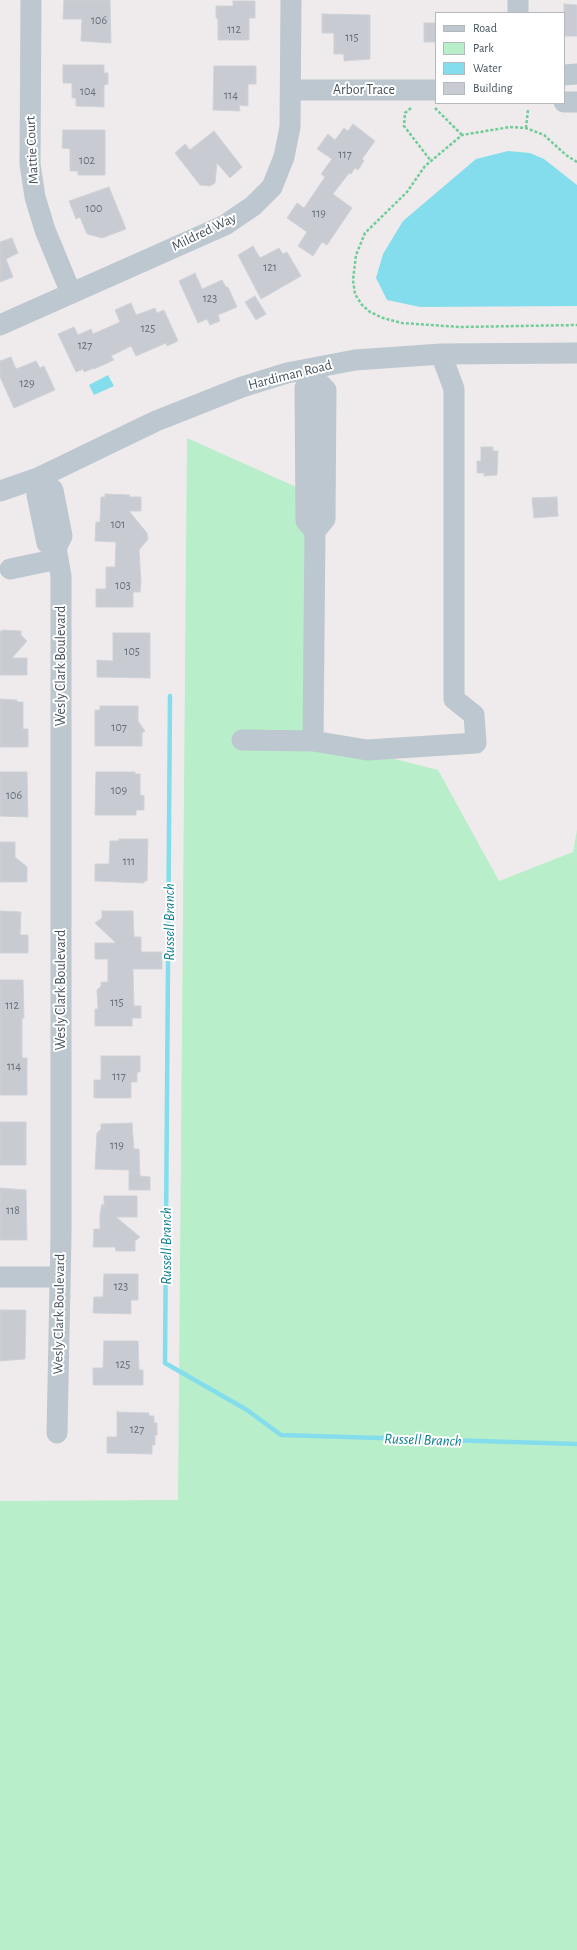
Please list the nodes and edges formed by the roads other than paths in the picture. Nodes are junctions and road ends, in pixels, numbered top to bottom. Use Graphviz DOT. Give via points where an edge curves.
graph roads {
  1 [pos="31,0"];
  2 [pos="291,0"];
  3 [pos="518,0"];
  4 [pos="518,12"];
  5 [pos="577,74"];
  6 [pos="565,75"];
  7 [pos="291,90"];
  8 [pos="434,98"];
  9 [pos="565,102"];
  10 [pos="577,102"];
  11 [pos="71,293"];
  12 [pos="0,325"];
  13 [pos="577,353"];
  14 [pos="441,354"];
  15 [pos="469,354"];
  16 [pos="316,374"];
  17 [pos="454,389"];
  18 [pos="38,478"];
  19 [pos="0,491"];
  20 [pos="57,553"];
  21 [pos="10,569"];
  22 [pos="242,740"];
  23 [pos="313,741"];
  24 [pos="0,1277"];
  25 [pos="59,1277"];
  26 [pos="57,1433"];
  1 -- 11 [label="street, Mattie Court" via="30,164 35,197 45,230"];
  2 -- 7 [label="street, Mildred Way"];
  3 -- 4 [label="street"];
  5 -- 6 [label="street"];
  7 -- 8 [label="street, Arbor Trace"];
  7 -- 11 [label="street, Mildred Way" via="290,127 284,157 272,187 253,206 225,225"];
  9 -- 10 [label="street"];
  11 -- 12 [label="street, Mildred Way"];
  13 -- 15 [label="street, Hardiman Road"];
  14 -- 15 [label="street, Hardiman Road"];
  14 -- 16 [label="street, Hardiman Road" via="355,360"];
  14 -- 17 [label="street"];
  15 -- 17 [label="street"];
  16 -- 18 [label="street, Hardiman Road" via="287,373 235,390 156,421"];
  16 -- 23 [label="street" via="306,388 306,521 315,530"];
  17 -- 23 [label="street" via="454,699 474,716 476,743 367,750"];
  18 -- 19 [label="street, Hardiman Road"];
  18 -- 20 [label="street, Wesly Clark Boulevard" via="53,490 62,536"];
  20 -- 21 [label="street"];
  20 -- 25 [label="street, Wesly Clark Boulevard" via="61,576"];
  22 -- 23 [label="street"];
  24 -- 25 [label="street"];
  25 -- 26 [label="street, Wesly Clark Boulevard"];
}
